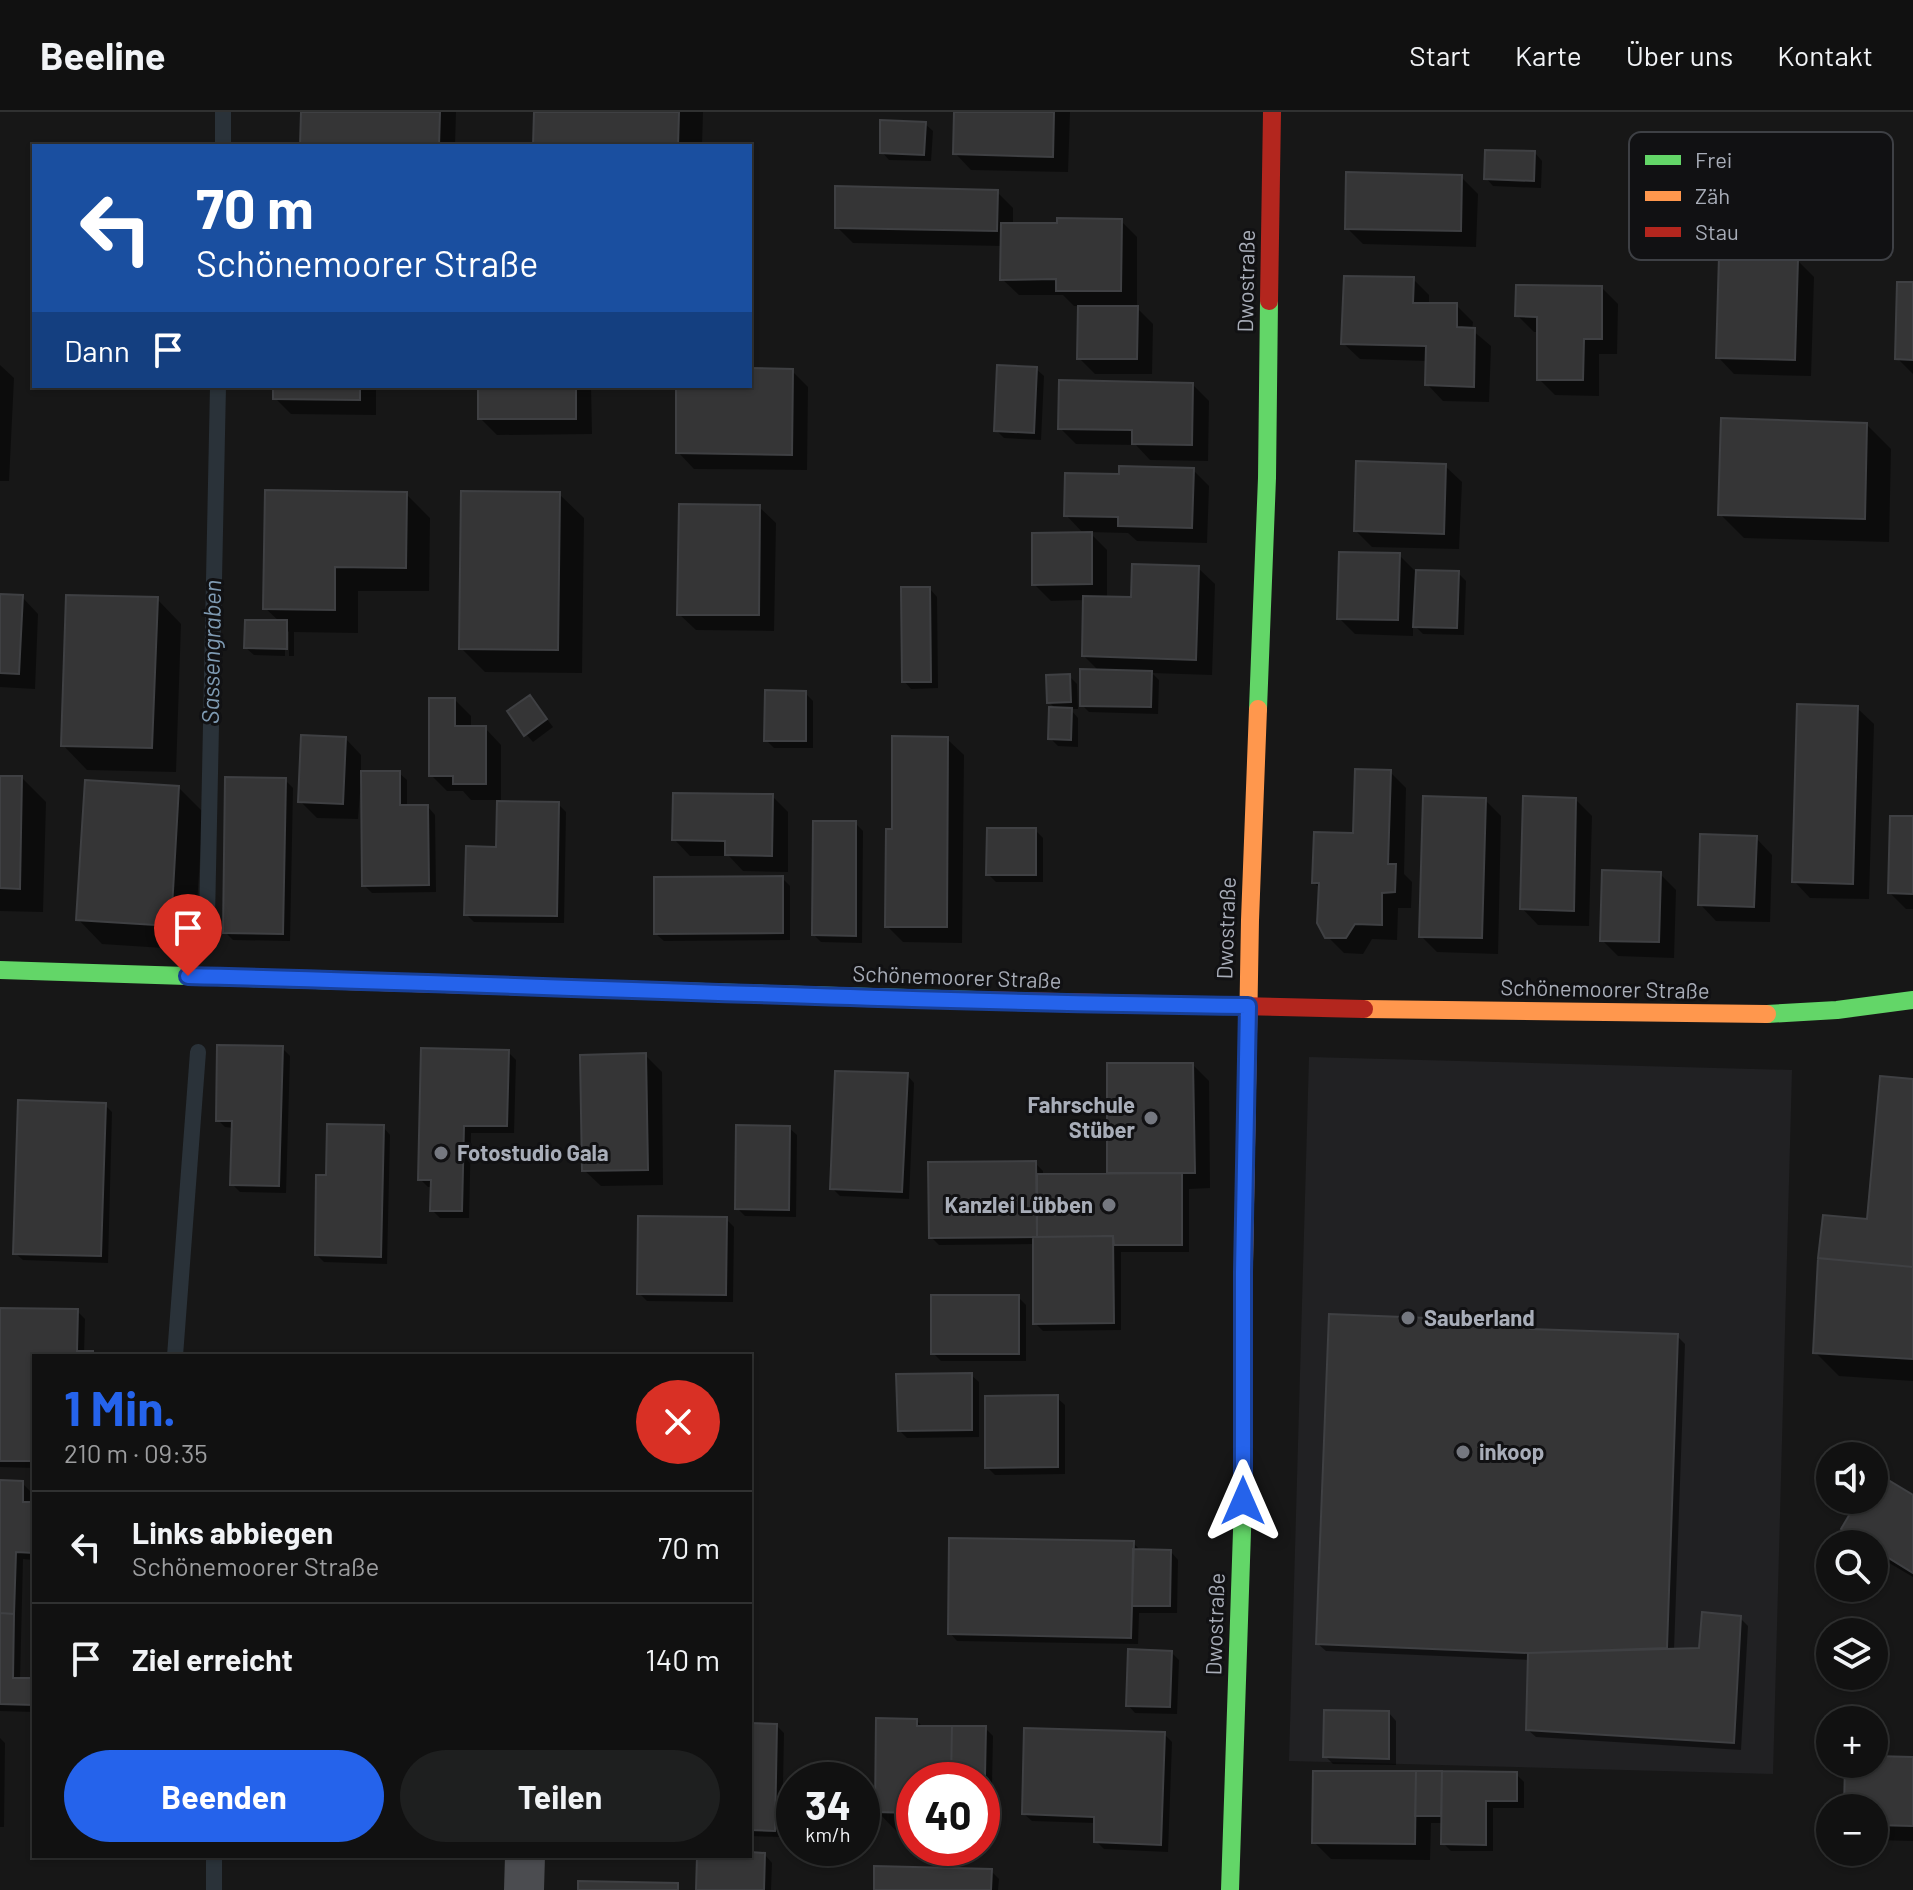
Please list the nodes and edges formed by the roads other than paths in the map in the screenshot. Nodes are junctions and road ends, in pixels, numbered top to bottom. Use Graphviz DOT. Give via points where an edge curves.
graph roads {
  1 [pos="1272,112"];
  2 [pos="0,970"];
  3 [pos="1913,1000"];
  4 [pos="1248,1006"];
  5 [pos="525,1858"];
  6 [pos="524,1890"];
  7 [pos="1230,1890"];
  1 -- 4 [label="street, Dwostraße" via="1267,478"];
  2 -- 4 [label="street, Schönemoorer Straße"];
  3 -- 4 [label="street, Schönemoorer Straße" via="1788,1015"];
  4 -- 7 [label="street, Dwostraße" via="1243,1501"];
  5 -- 6 [label="street"];
}
